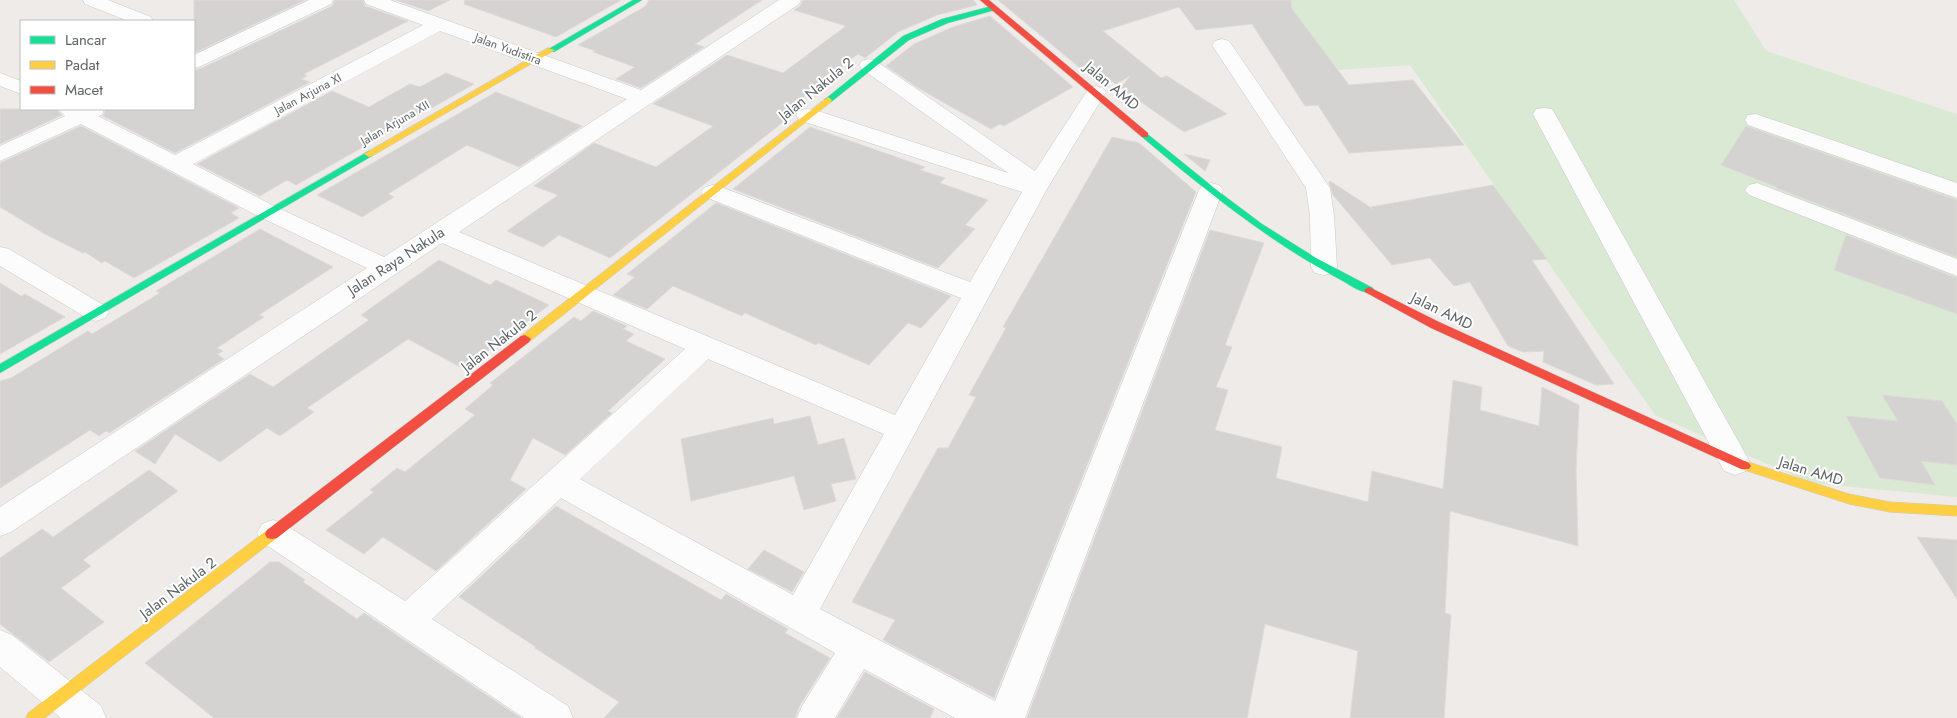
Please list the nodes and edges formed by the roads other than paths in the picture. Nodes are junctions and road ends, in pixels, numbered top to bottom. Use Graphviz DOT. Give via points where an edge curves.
graph roads {
  1 [pos="92,0"];
  2 [pos="324,0"];
  3 [pos="373,0"];
  4 [pos="638,0"];
  5 [pos="792,0"];
  6 [pos="988,4"];
  7 [pos="142,20"];
  8 [pos="439,24"];
  9 [pos="195,42"];
  10 [pos="1222,46"];
  11 [pos="218,51"];
  12 [pos="535,59"];
  13 [pos="195,62"];
  14 [pos="870,65"];
  15 [pos="0,79"];
  16 [pos="20,88"];
  17 [pos="1096,92"];
  18 [pos="644,98"];
  19 [pos="82,111"];
  20 [pos="1544,114"];
  21 [pos="807,115"];
  22 [pos="1756,120"];
  23 [pos="0,154"];
  24 [pos="176,164"];
  25 [pos="1036,186"];
  26 [pos="1211,190"];
  27 [pos="1757,190"];
  28 [pos="1957,191"];
  29 [pos="714,192"];
  30 [pos="268,212"];
  31 [pos="440,232"];
  32 [pos="0,255"];
  33 [pos="1324,267"];
  34 [pos="387,268"];
  35 [pos="1957,268"];
  36 [pos="976,294"];
  37 [pos="582,295"];
  38 [pos="96,312"];
  39 [pos="705,346"];
  40 [pos="0,369"];
  41 [pos="901,430"];
  42 [pos="1735,463"];
  43 [pos="559,482"];
  44 [pos="1957,511"];
  45 [pos="3,516"];
  46 [pos="274,534"];
  47 [pos="799,615"];
  48 [pos="407,621"];
  49 [pos="0,646"];
  50 [pos="858,648"];
  51 [pos="60,696"];
  52 [pos="33,718"];
  53 [pos="88,718"];
  54 [pos="555,718"];
  55 [pos="814,718"];
  56 [pos="991,718"];
  57 [pos="1007,718"];
  1 -- 7 [label="street"];
  2 -- 11 [label="street"];
  3 -- 8 [label="street, Jalan Yudistira"];
  4 -- 12 [label="street, Jalan Arjuna XII"];
  5 -- 18 [label="street, Jalan Raya Nakula"];
  6 -- 14 [label="street, Jalan Nakula 2" via="906,38"];
  6 -- 17 [label="street, Jalan AMD"];
  8 -- 12 [label="street, Jalan Yudistira"];
  8 -- 24 [label="street, Jalan Arjuna XI"];
  9 -- 11 [label="street"];
  10 -- 33 [label="street" via="1318,188"];
  11 -- 13 [label="street"];
  12 -- 18 [label="street, Jalan Yudistira"];
  12 -- 30 [label="street, Jalan Arjuna XII"];
  14 -- 21 [label="street, Jalan Nakula 2"];
  14 -- 25 [label="street"];
  15 -- 16 [label="street"];
  17 -- 25 [label="street"];
  17 -- 26 [label="street, Jalan AMD"];
  18 -- 31 [label="street, Jalan Raya Nakula"];
  19 -- 23 [label="street"];
  19 -- 24 [label="street"];
  20 -- 42 [label="street"];
  21 -- 25 [label="street"];
  21 -- 29 [label="street, Jalan Nakula 2"];
  22 -- 28 [label="street"];
  24 -- 30 [label="street"];
  25 -- 36 [label="street"];
  26 -- 33 [label="street, Jalan AMD" via="1259,226"];
  26 -- 57 [label="street"];
  27 -- 35 [label="street"];
  29 -- 36 [label="street"];
  29 -- 37 [label="street, Jalan Nakula 2"];
  30 -- 34 [label="street"];
  30 -- 38 [label="street, Jalan Arjuna XII"];
  31 -- 34 [label="street, Jalan Raya Nakula"];
  31 -- 37 [label="street"];
  32 -- 38 [label="street"];
  33 -- 42 [label="street, Jalan AMD" via="1435,325"];
  34 -- 45 [label="street, Jalan Raya Nakula"];
  36 -- 41 [label="street"];
  37 -- 39 [label="street"];
  37 -- 46 [label="street, Jalan Nakula 2"];
  38 -- 40 [label="street, Jalan Arjuna XII"];
  39 -- 41 [label="street"];
  39 -- 43 [label="street"];
  41 -- 47 [label="street"];
  42 -- 44 [label="street, Jalan AMD" via="1848,499 1890,507"];
  43 -- 47 [label="street"];
  43 -- 48 [label="street"];
  46 -- 48 [label="street"];
  46 -- 51 [label="street, Jalan Nakula 2"];
  47 -- 50 [label="street"];
  48 -- 54 [label="street"];
  49 -- 51 [label="street"];
  50 -- 55 [label="street"];
  50 -- 56 [label="street"];
  51 -- 52 [label="street, Jalan Nakula 2"];
  51 -- 53 [label="street"];
}
